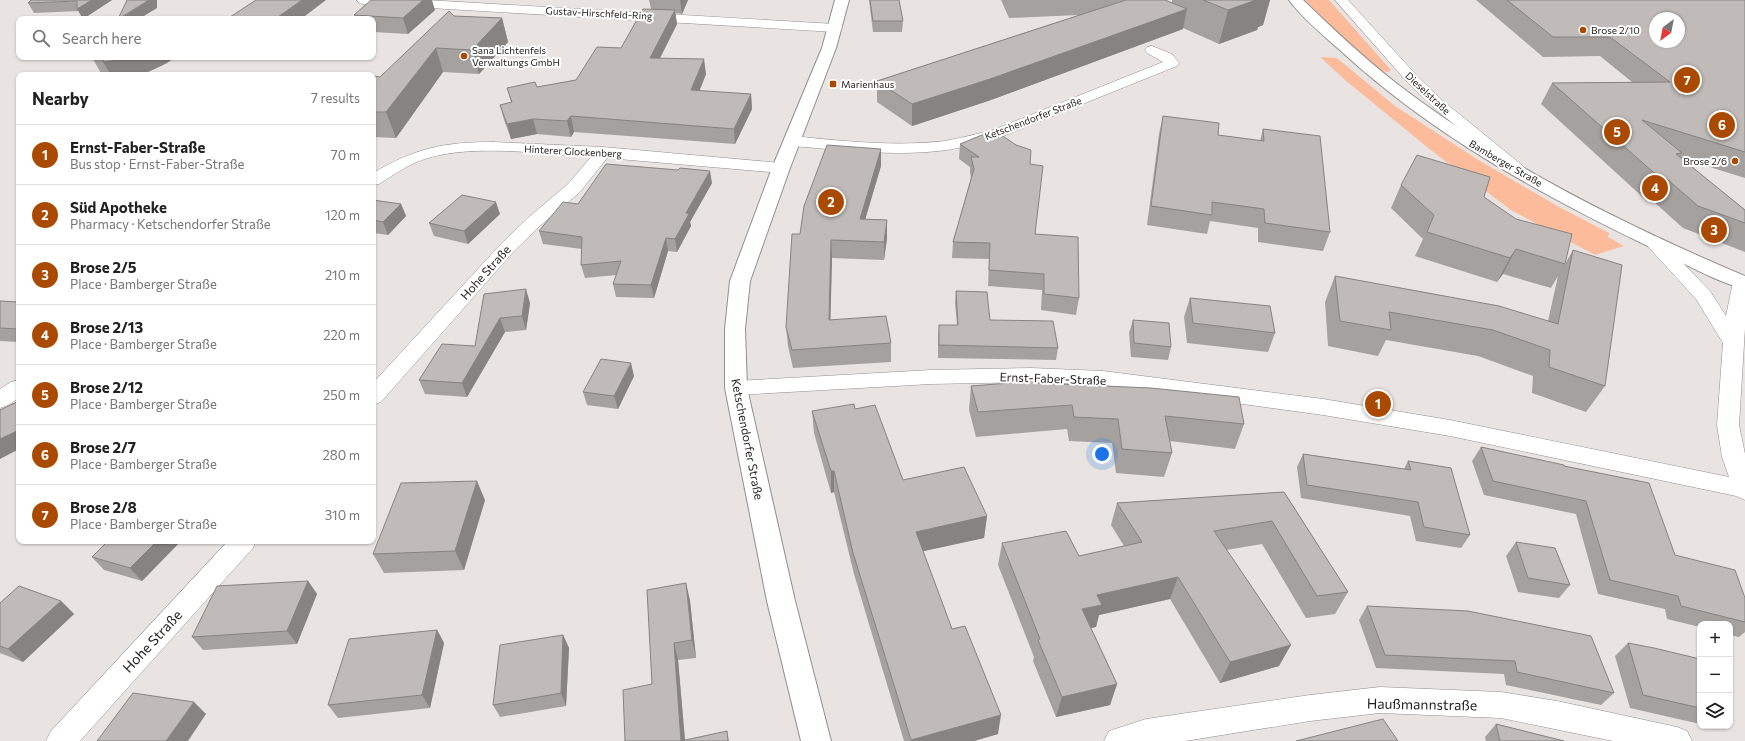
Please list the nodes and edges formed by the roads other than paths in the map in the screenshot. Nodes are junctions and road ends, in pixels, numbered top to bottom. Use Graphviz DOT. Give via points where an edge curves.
graph roads {
  1 [pos="363,0"];
  2 [pos="842,0"];
  3 [pos="1296,0"];
  4 [pos="1341,0"];
  5 [pos="835,28"];
  6 [pos="1152,50"];
  7 [pos="792,141"];
  8 [pos="603,152"];
  9 [pos="781,168"];
  10 [pos="1526,175"];
  11 [pos="376,178"];
  12 [pos="1652,241"];
  13 [pos="1744,282"];
  14 [pos="1734,344"];
  15 [pos="736,388"];
  16 [pos="16,389"];
  17 [pos="376,394"];
  18 [pos="0,400"];
  19 [pos="1745,490"];
  20 [pos="241,544"];
  21 [pos="61,741"];
  22 [pos="816,741"];
  23 [pos="1119,741"];
  24 [pos="1677,741"];
  1 -- 5 [label="street, Gustav-Hirschfeld-Ring"];
  2 -- 5 [label="street, Ketschendorfer Straße"];
  3 -- 10 [label="street, Bamberger Straße" via="1343,47 1416,106 1459,136"];
  4 -- 10 [label="street, Dieselstraße" via="1437,103"];
  5 -- 7 [label="street, Ketschendorfer Straße"];
  6 -- 7 [label="street, Ketschendorfer Straße" via="1167,57 1172,63 998,133 971,140 939,146 904,148"];
  7 -- 9 [label="street, Ketschendorfer Straße"];
  8 -- 9 [label="street, Hinterer Glockenberg"];
  8 -- 11 [label="street, Hinterer Glockenberg" via="514,148 445,150 407,160"];
  8 -- 17 [label="street, Hohe Straße" via="574,188 507,248"];
  9 -- 15 [label="street, Ketschendorfer Straße" via="740,281 735,329"];
  10 -- 12 [label="street, Bamberger Straße"];
  12 -- 13 [label="street, Bamberger Straße"];
  12 -- 14 [label="street" via="1703,295"];
  13 -- 14 [label="street" via="1737,309"];
  14 -- 19 [label="street" via="1728,426 1734,458"];
  15 -- 19 [label="street, Ernst-Faber-Straße" via="931,377 1031,375 1103,378 1315,406 1450,428"];
  15 -- 22 [label="street, Ketschendorfer Straße" via="781,601"];
  16 -- 18 [label="street"];
  20 -- 21 [label="street, Hohe Straße"];
  23 -- 24 [label="street, Haußmannstraße" via="1146,733 1380,700 1501,705"];
}
